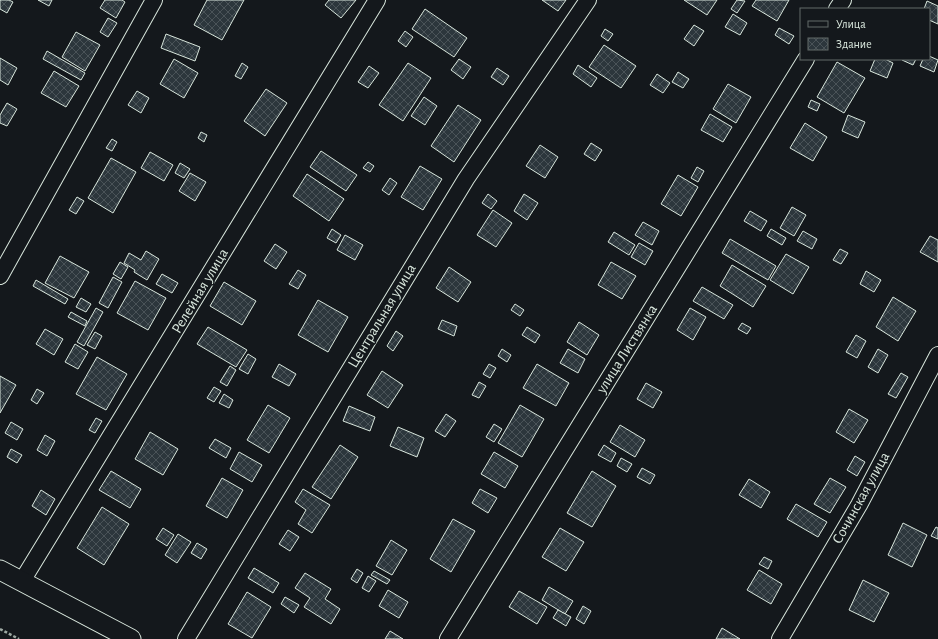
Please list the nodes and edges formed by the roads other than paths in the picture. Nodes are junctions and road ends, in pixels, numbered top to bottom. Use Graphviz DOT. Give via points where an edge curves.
graph roads {
  1 [pos="154,0"];
  2 [pos="377,0"];
  3 [pos="588,0"];
  4 [pos="805,60"];
  5 [pos="0,276"];
  6 [pos="938,355"];
  7 [pos="0,570"];
  8 [pos="22,581"];
  9 [pos="131,639"];
  10 [pos="186,639"];
  11 [pos="448,639"];
  12 [pos="780,639"];
  1 -- 5 [label="street"];
  2 -- 8 [label="street, Релейная улица"];
  3 -- 10 [label="street, Центральная улица" via="466,179"];
  4 -- 11 [label="street, улица Листвянка"];
  6 -- 12 [label="street, Сочинская улица" via="859,505"];
  7 -- 8 [label="street"];
  8 -- 9 [label="street"];
}
